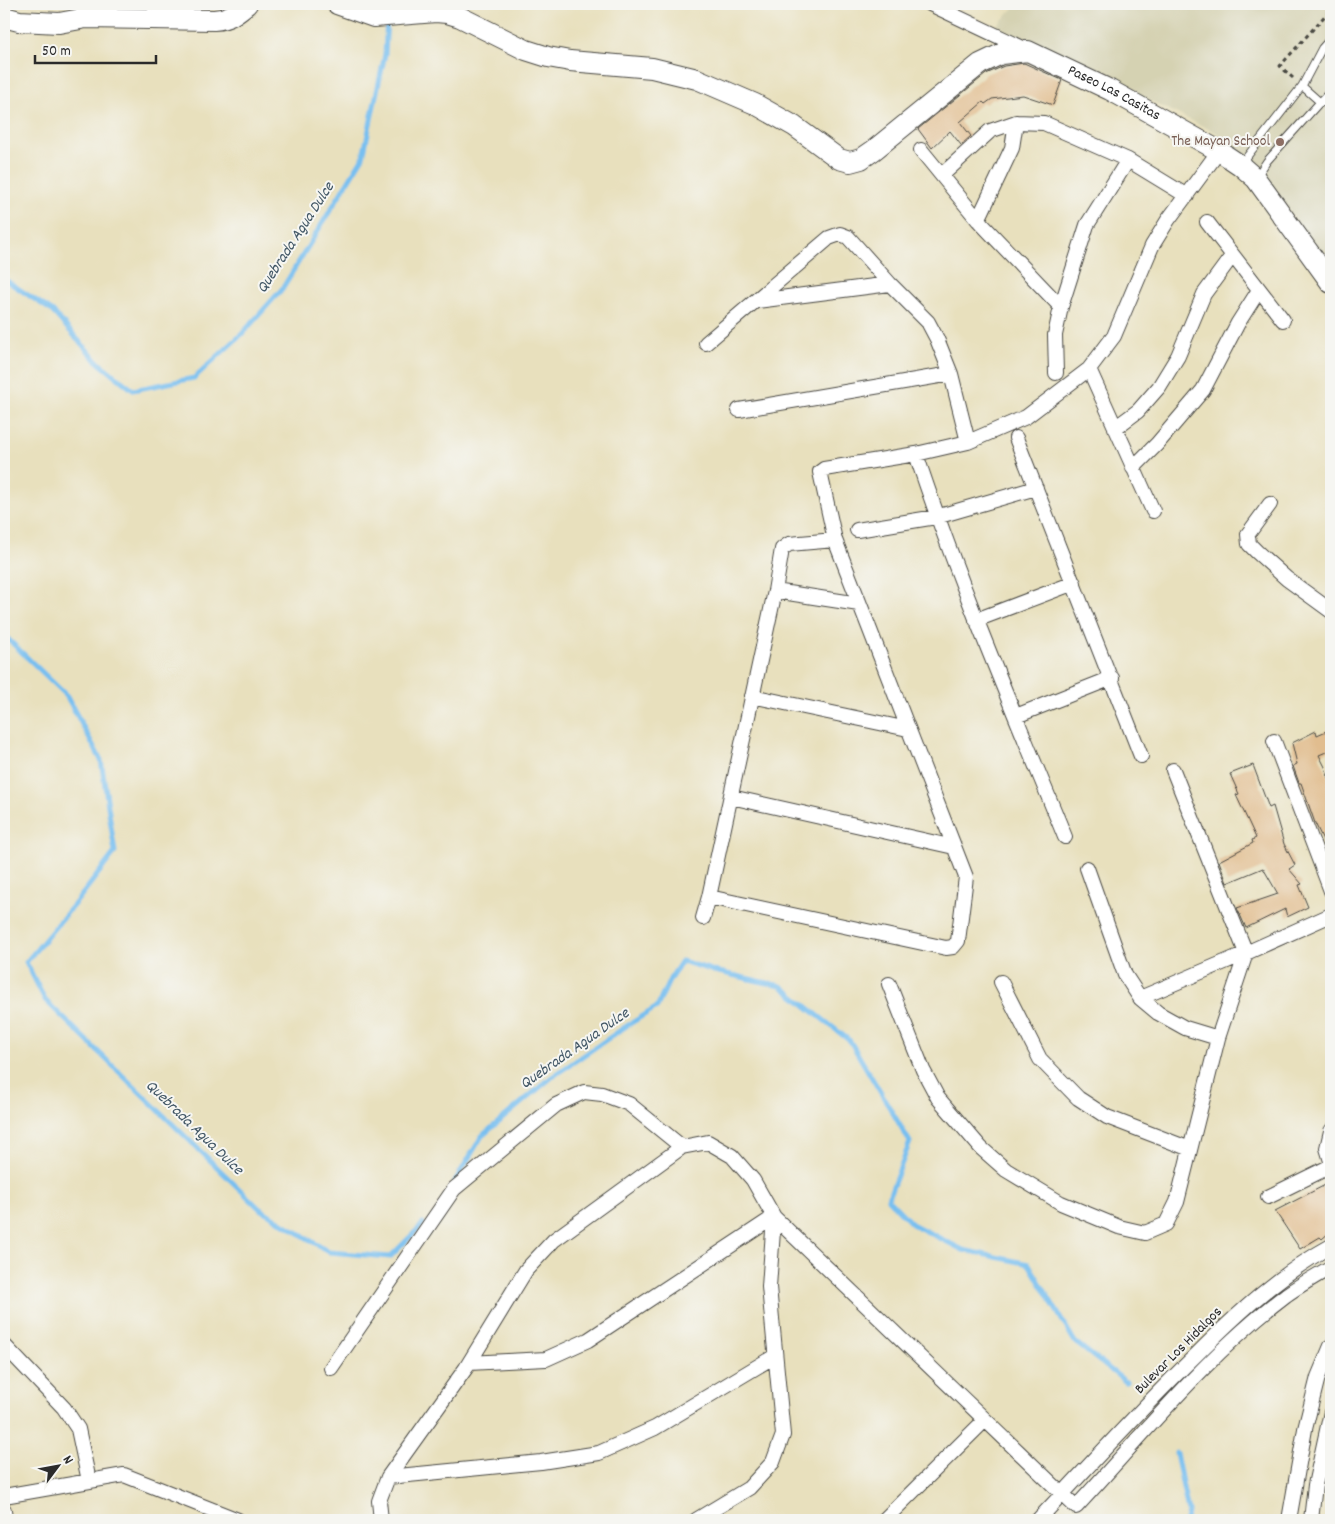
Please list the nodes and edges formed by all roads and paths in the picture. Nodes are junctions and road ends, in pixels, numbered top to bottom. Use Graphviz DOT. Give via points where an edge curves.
graph roads {
  1 [pos="247,4"];
  2 [pos="337,4"];
  3 [pos="930,4"];
  4 [pos="1331,9"];
  5 [pos="4,18"];
  6 [pos="1331,38"];
  7 [pos="1028,51"];
  8 [pos="1302,86"];
  9 [pos="1331,91"];
  10 [pos="1320,102"];
  11 [pos="1331,104"];
  12 [pos="1016,122"];
  13 [pos="921,150"];
  14 [pos="1219,151"];
  15 [pos="1128,160"];
  16 [pos="1240,165"];
  17 [pos="942,175"];
  18 [pos="1256,179"];
  19 [pos="1187,196"];
  20 [pos="978,220"];
  21 [pos="1207,222"];
  22 [pos="1232,256"];
  23 [pos="1331,283"];
  24 [pos="890,284"];
  25 [pos="1259,290"];
  26 [pos="757,301"];
  27 [pos="1061,307"];
  28 [pos="1283,320"];
  29 [pos="706,343"];
  30 [pos="1089,369"];
  31 [pos="1056,373"];
  32 [pos="951,374"];
  33 [pos="740,410"];
  34 [pos="1115,428"];
  35 [pos="1016,438"];
  36 [pos="968,442"];
  37 [pos="916,454"];
  38 [pos="1133,468"];
  39 [pos="1036,488"];
  40 [pos="1270,504"];
  41 [pos="1153,510"];
  42 [pos="936,517"];
  43 [pos="857,530"];
  44 [pos="835,540"];
  45 [pos="1074,583"];
  46 [pos="775,591"];
  47 [pos="859,604"];
  48 [pos="1331,611"];
  49 [pos="976,620"];
  50 [pos="1112,678"];
  51 [pos="752,696"];
  52 [pos="1016,716"];
  53 [pos="908,729"];
  54 [pos="1274,742"];
  55 [pos="1141,756"];
  56 [pos="1173,770"];
  57 [pos="730,797"];
  58 [pos="1065,837"];
  59 [pos="954,847"];
  60 [pos="1087,868"];
  61 [pos="1331,891"];
  62 [pos="709,896"];
  63 [pos="1331,915"];
  64 [pos="703,918"];
  65 [pos="1246,953"];
  66 [pos="1001,982"];
  67 [pos="889,984"];
  68 [pos="1140,998"];
  69 [pos="1218,1038"];
  70 [pos="1331,1131"];
  71 [pos="682,1148"];
  72 [pos="1190,1149"];
  73 [pos="1331,1161"];
  74 [pos="1331,1166"];
  75 [pos="1268,1197"];
  76 [pos="774,1217"];
  77 [pos="1331,1246"];
  78 [pos="1331,1267"];
  79 [pos="4,1345"];
  80 [pos="1331,1346"];
  81 [pos="775,1356"];
  82 [pos="469,1364"];
  83 [pos="331,1368"];
  84 [pos="1331,1412"];
  85 [pos="985,1420"];
  86 [pos="388,1477"];
  87 [pos="89,1481"];
  88 [pos="1062,1494"];
  89 [pos="4,1496"];
  90 [pos="4,1510"];
  91 [pos="5,1520"];
  92 [pos="238,1520"];
  93 [pos="381,1520"];
  94 [pos="696,1520"];
  95 [pos="884,1520"];
  96 [pos="1038,1520"];
  97 [pos="1289,1520"];
  98 [pos="1311,1520"];
  1 -- 5 [label="street" via="234,15 214,20 86,18 59,23"];
  2 -- 7 [label="street" via="374,17 447,13 548,57 652,68 698,79 755,104 794,126 839,159 850,162 874,150 980,64 1001,54"];
  3 -- 7 [label="street, Paseo Las Casitas"];
  4 -- 8 [label="path" via="1280,66"];
  6 -- 8 [label="lane" via="1322,48"];
  7 -- 14 [label="street, Paseo Las Casitas" via="1110,90"];
  8 -- 10 [label="lane"];
  8 -- 16 [label="lane"];
  9 -- 10 [label="lane"];
  10 -- 11 [label="lane"];
  10 -- 18 [label="lane" via="1267,161"];
  12 -- 15 [label="street" via="1044,123"];
  12 -- 17 [label="street" via="990,131"];
  12 -- 20 [label="street" via="1012,148"];
  13 -- 17 [label="street"];
  14 -- 16 [label="street, Paseo Las Casitas"];
  14 -- 19 [label="street"];
  15 -- 19 [label="street"];
  15 -- 27 [label="street" via="1088,225"];
  16 -- 18 [label="street, Paseo Las Casitas"];
  17 -- 20 [label="street"];
  18 -- 23 [label="street, Paseo Las Casitas"];
  19 -- 30 [label="street" via="1152,246 1114,336"];
  20 -- 27 [label="street"];
  21 -- 22 [label="street"];
  22 -- 25 [label="street"];
  22 -- 34 [label="street" via="1204,294 1178,356 1159,387 1138,411"];
  24 -- 26 [label="street"];
  24 -- 26 [label="street" via="848,237 840,234 829,238"];
  24 -- 32 [label="street" via="928,322"];
  25 -- 28 [label="street"];
  25 -- 38 [label="street" via="1238,322 1203,390"];
  26 -- 29 [label="street"];
  27 -- 31 [label="street" via="1056,335"];
  30 -- 34 [label="street"];
  30 -- 36 [label="street" via="1026,417"];
  32 -- 33 [label="street"];
  32 -- 36 [label="street"];
  34 -- 38 [label="street"];
  35 -- 39 [label="street"];
  36 -- 37 [label="street"];
  37 -- 42 [label="street"];
  37 -- 44 [label="street" via="821,470"];
  38 -- 41 [label="street"];
  39 -- 42 [label="street"];
  39 -- 45 [label="street"];
  40 -- 48 [label="street" via="1248,534 1249,544 1287,579"];
  42 -- 43 [label="street"];
  42 -- 49 [label="street"];
  44 -- 46 [label="street" via="785,546"];
  44 -- 47 [label="street"];
  45 -- 49 [label="street"];
  45 -- 50 [label="street"];
  46 -- 47 [label="street"];
  46 -- 51 [label="street"];
  47 -- 53 [label="street"];
  49 -- 52 [label="street"];
  50 -- 52 [label="street"];
  50 -- 55 [label="street"];
  51 -- 53 [label="street"];
  51 -- 57 [label="street"];
  52 -- 58 [label="street"];
  53 -- 59 [label="street"];
  54 -- 61 [label="street"];
  56 -- 65 [label="street"];
  57 -- 59 [label="street"];
  57 -- 62 [label="street"];
  59 -- 62 [label="street" via="966,877 958,941 946,948"];
  60 -- 68 [label="street" via="1125,975"];
  62 -- 64 [label="street"];
  63 -- 65 [label="street"];
  65 -- 68 [label="street"];
  65 -- 69 [label="street"];
  66 -- 72 [label="street" via="1040,1059 1078,1098 1107,1117"];
  67 -- 72 [label="street" via="923,1070 938,1098 981,1148 1006,1170 1061,1203 1145,1233 1166,1224 1177,1202"];
  68 -- 69 [label="street" via="1185,1028"];
  69 -- 72 [label="street"];
  70 -- 73 [label="street" via="1328,1148"];
  71 -- 76 [label="street" via="708,1142 732,1156 753,1180"];
  71 -- 82 [label="street" via="554,1240 526,1270"];
  71 -- 83 [label="street" via="629,1104 602,1094 584,1092 556,1105 454,1189"];
  74 -- 75 [label="street"];
  76 -- 81 [label="street" via="769,1287"];
  76 -- 82 [label="street" via="588,1340 546,1358"];
  76 -- 85 [label="street"];
  77 -- 88 [label="street, Bulevar Los Hidalgos" via="1273,1284 1229,1323"];
  78 -- 88 [label="street, Bulevar Los Hidalgos" via="1287,1294 1244,1330 1186,1387 1076,1507"];
  79 -- 87 [label="street" via="64,1408 78,1429"];
  80 -- 97 [label="street" via="1318,1377 1305,1428"];
  81 -- 86 [label="street" via="655,1428 600,1452 541,1462"];
  81 -- 94 [label="street" via="782,1435 773,1462 749,1488"];
  82 -- 86 [label="street"];
  84 -- 98 [label="street"];
  85 -- 88 [label="street"];
  85 -- 95 [label="street"];
  86 -- 93 [label="street" via="379,1501"];
  87 -- 89 [label="street"];
  87 -- 92 [label="street" via="124,1475"];
  88 -- 96 [label="street, Bulevar Los Hidalgos"];
  90 -- 91 [label="street"];
}
